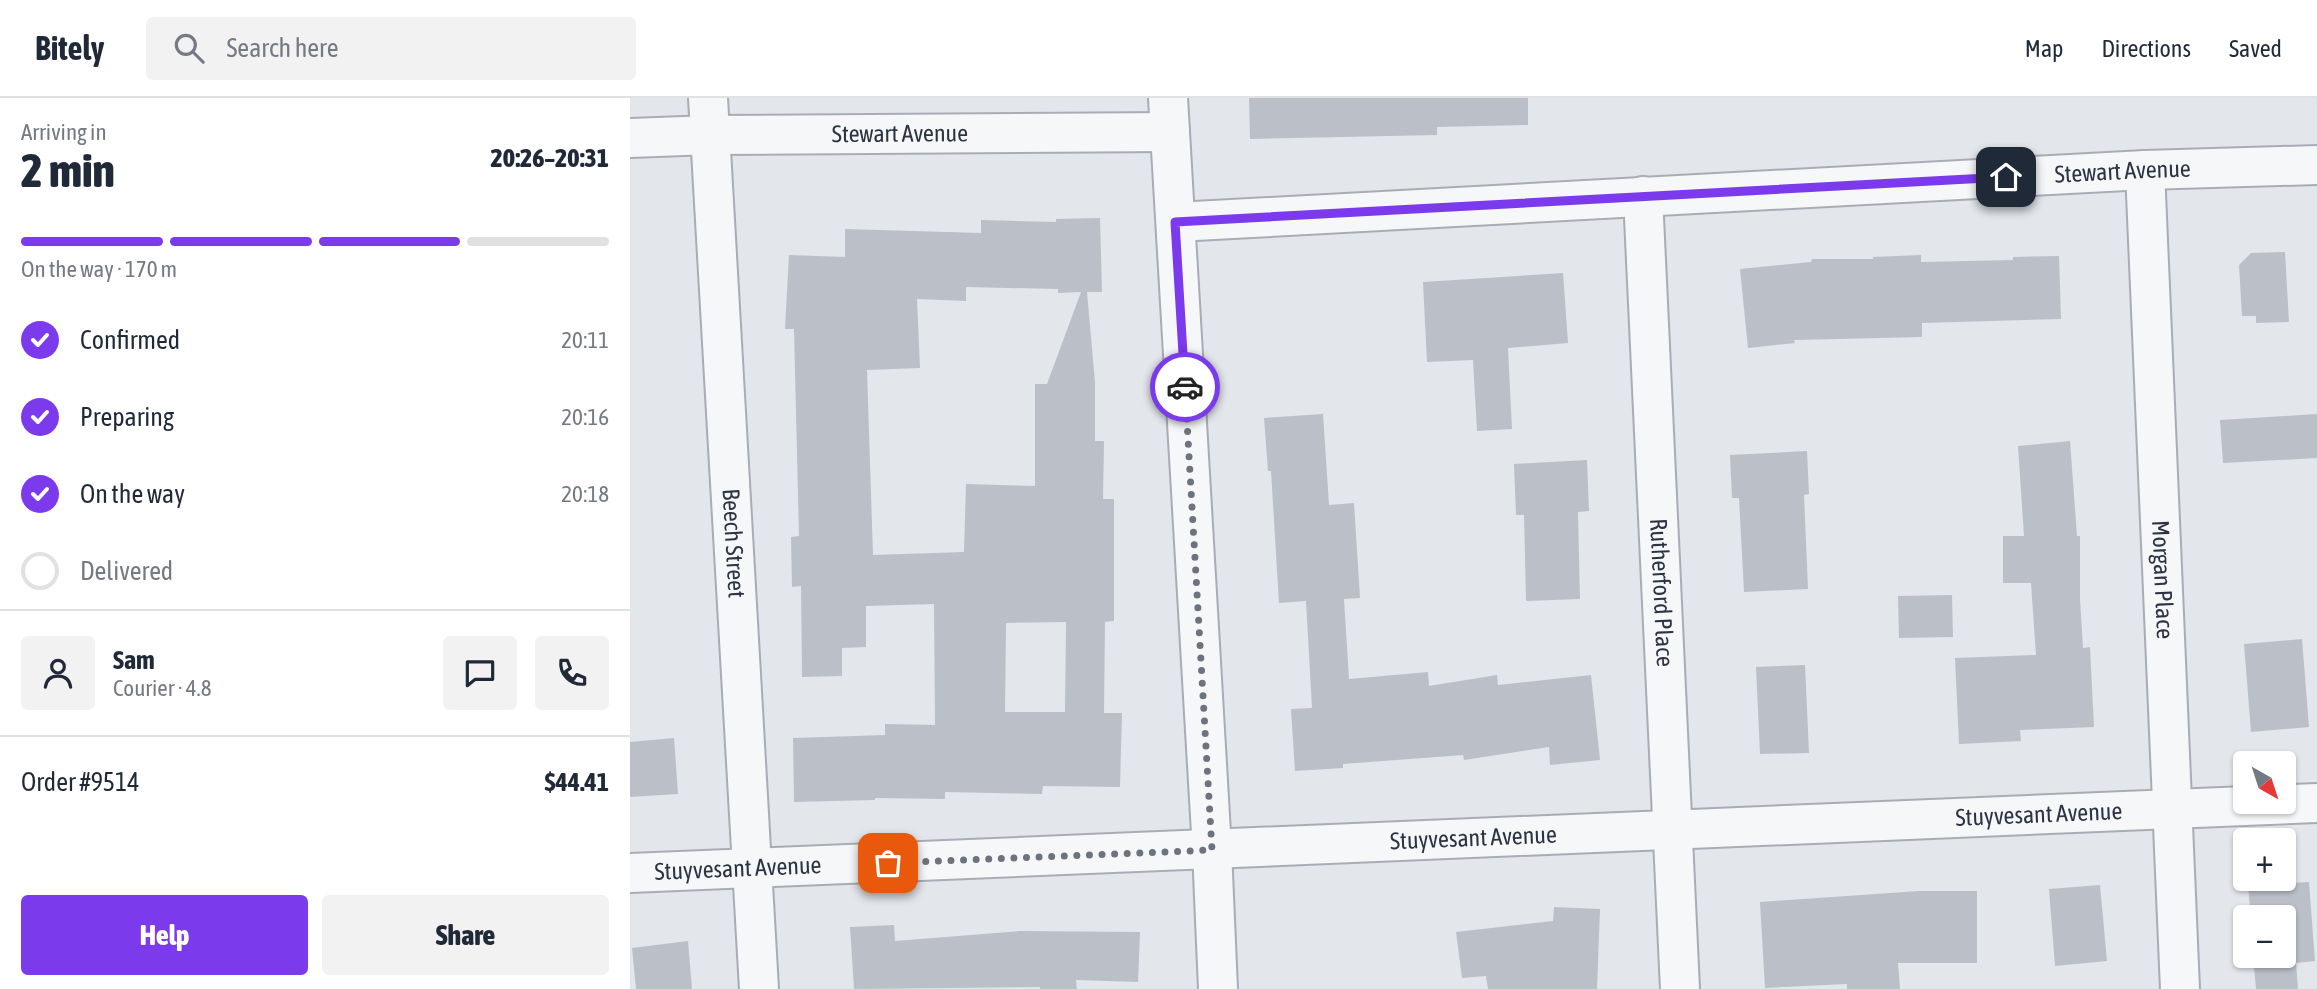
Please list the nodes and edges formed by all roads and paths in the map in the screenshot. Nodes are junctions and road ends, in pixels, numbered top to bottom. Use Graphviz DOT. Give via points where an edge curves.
graph roads {
  1 [pos="708,98"];
  2 [pos="1169,115"];
  3 [pos="711,135"];
  4 [pos="630,138"];
  5 [pos="2317,165"];
  6 [pos="2145,170"];
  7 [pos="1643,196"];
  8 [pos="1175,222"];
  9 [pos="2317,803"];
  10 [pos="2172,809"];
  11 [pos="1674,831"];
  12 [pos="1212,850"];
  13 [pos="753,868"];
  14 [pos="630,873"];
  15 [pos="759,989"];
  16 [pos="1218,989"];
  17 [pos="1680,989"];
  18 [pos="2180,989"];
  1 -- 3 [label="street, Beech Street"];
  2 -- 3 [label="street, Stewart Avenue"];
  2 -- 8 [label="street"];
  3 -- 4 [label="street, Stewart Avenue"];
  3 -- 13 [label="street, Beech Street"];
  5 -- 6 [label="street, Stewart Avenue"];
  6 -- 7 [label="street, Stewart Avenue"];
  6 -- 10 [label="street, Morgan Place"];
  7 -- 8 [label="street, Stewart Avenue"];
  7 -- 11 [label="street, Rutherford Place"];
  8 -- 12 [label="street"];
  9 -- 10 [label="street, Stuyvesant Avenue"];
  10 -- 11 [label="street, Stuyvesant Avenue"];
  10 -- 18 [label="street, Morgan Place"];
  11 -- 12 [label="street, Stuyvesant Avenue"];
  11 -- 17 [label="street, Rutherford Place"];
  12 -- 13 [label="street, Stuyvesant Avenue"];
  12 -- 16 [label="street"];
  13 -- 14 [label="street, Stuyvesant Avenue"];
  13 -- 15 [label="street, Beech Street"];
}
